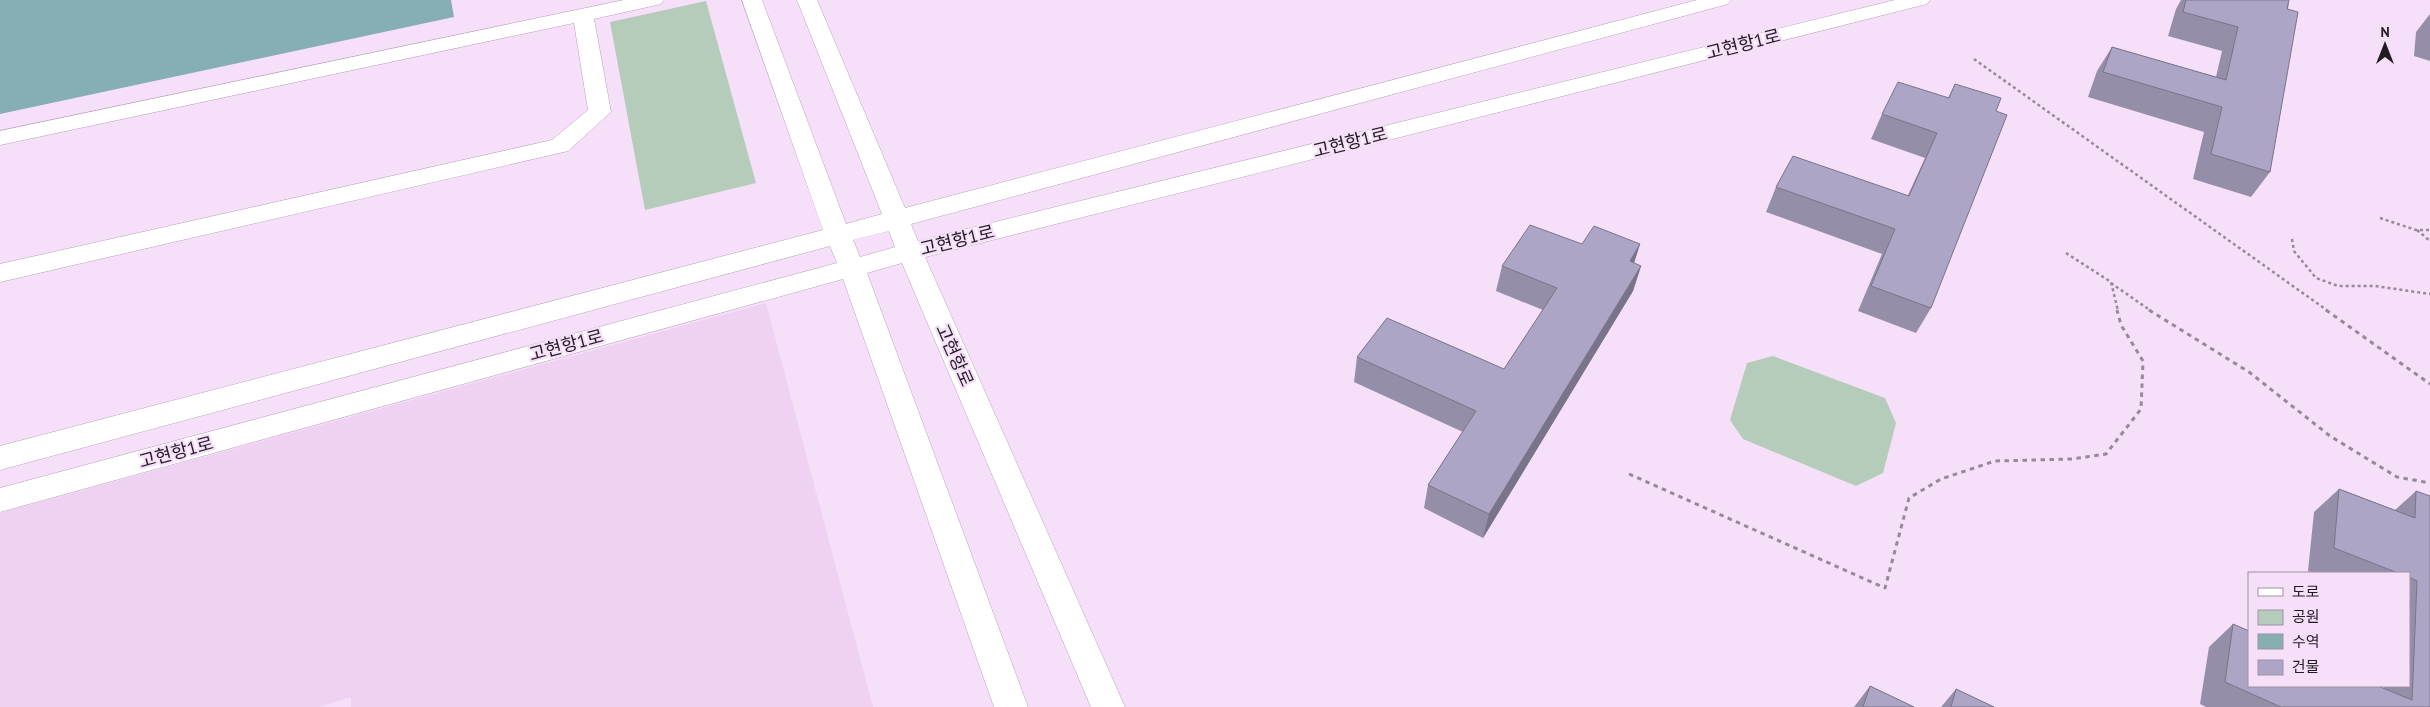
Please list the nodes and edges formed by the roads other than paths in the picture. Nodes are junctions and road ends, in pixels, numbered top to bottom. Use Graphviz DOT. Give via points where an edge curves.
graph roads {
  1 [pos="654,0"];
  2 [pos="752,0"];
  3 [pos="807,0"];
  4 [pos="1721,0"];
  5 [pos="1920,0"];
  6 [pos="583,16"];
  7 [pos="0,138"];
  8 [pos="898,219"];
  9 [pos="837,234"];
  10 [pos="910,252"];
  11 [pos="852,267"];
  12 [pos="0,273"];
  13 [pos="0,458"];
  14 [pos="0,500"];
  15 [pos="1011,707"];
  16 [pos="1108,707"];
  1 -- 6 [label="street"];
  2 -- 9 [label="street"];
  3 -- 8 [label="street, 고현항로"];
  4 -- 8 [label="street, 고현항1로"];
  5 -- 10 [label="street, 고현항1로"];
  6 -- 7 [label="street"];
  6 -- 12 [label="street" via="600,112 560,146"];
  8 -- 9 [label="street, 고현항1로"];
  8 -- 10 [label="street, 고현항로"];
  9 -- 11 [label="street"];
  9 -- 13 [label="street, 고현항1로"];
  10 -- 11 [label="street, 고현항1로"];
  10 -- 16 [label="street, 고현항로"];
  11 -- 14 [label="street, 고현항1로"];
  11 -- 15 [label="street"];
}
